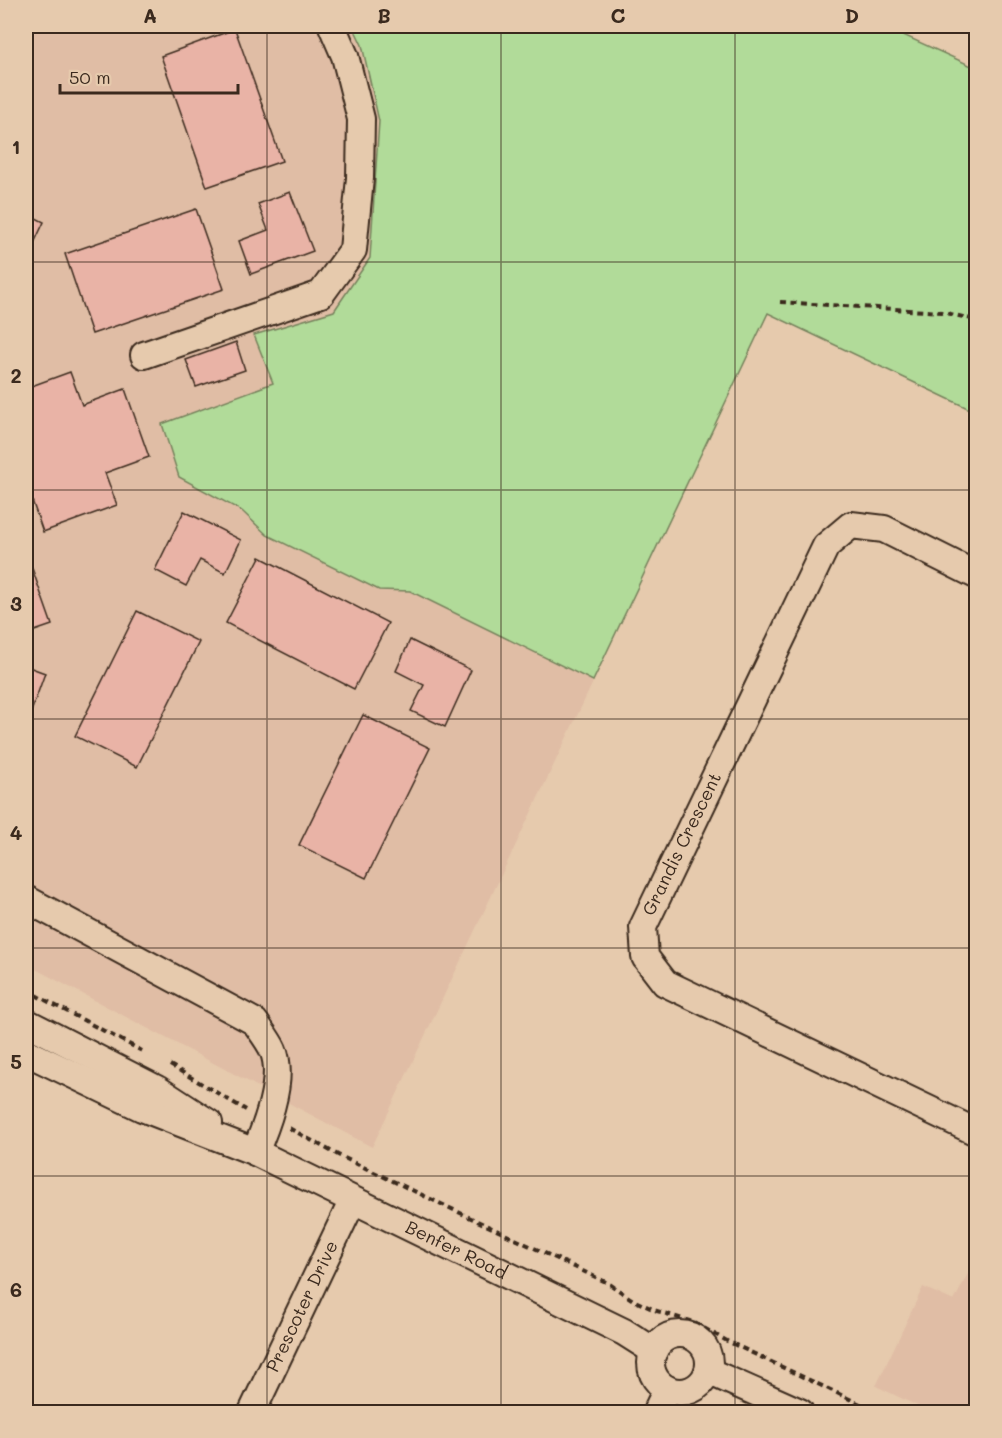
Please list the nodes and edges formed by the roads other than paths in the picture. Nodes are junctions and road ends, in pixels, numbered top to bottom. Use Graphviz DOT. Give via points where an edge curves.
graph roads {
  1 [pos="332,26"];
  2 [pos="144,355"];
  3 [pos="976,575"];
  4 [pos="26,899"];
  5 [pos="26,1022"];
  6 [pos="26,1052"];
  7 [pos="976,1132"];
  8 [pos="255,1152"];
  9 [pos="352,1202"];
  10 [pos="654,1351"];
  11 [pos="708,1371"];
  12 [pos="667,1389"];
  13 [pos="252,1413"];
  14 [pos="656,1413"];
  15 [pos="800,1413"];
  1 -- 2 [label="street" via="345,56 361,118 353,250 321,294"];
  3 -- 7 [label="street, Grandis Crescent" via="884,529 851,525 826,546 642,927 645,957 665,983"];
  4 -- 8 [label="street" via="255,1022 274,1052 276,1079 269,1121"];
  5 -- 8 [label="street, Benfer Road" via="157,1089"];
  6 -- 8 [label="street, Benfer Road" via="142,1108"];
  8 -- 9 [label="street, Benfer Road"];
  9 -- 10 [label="street, Benfer Road" via="624,1332"];
  9 -- 13 [label="street, Prescoter Drive"];
  10 -- 11 [label="street" via="666,1337 685,1334 702,1343 707,1351"];
  10 -- 12 [label="street" via="652,1368"];
  11 -- 12 [label="street" via="692,1389"];
  11 -- 15 [label="street"];
  12 -- 14 [label="street"];
}
